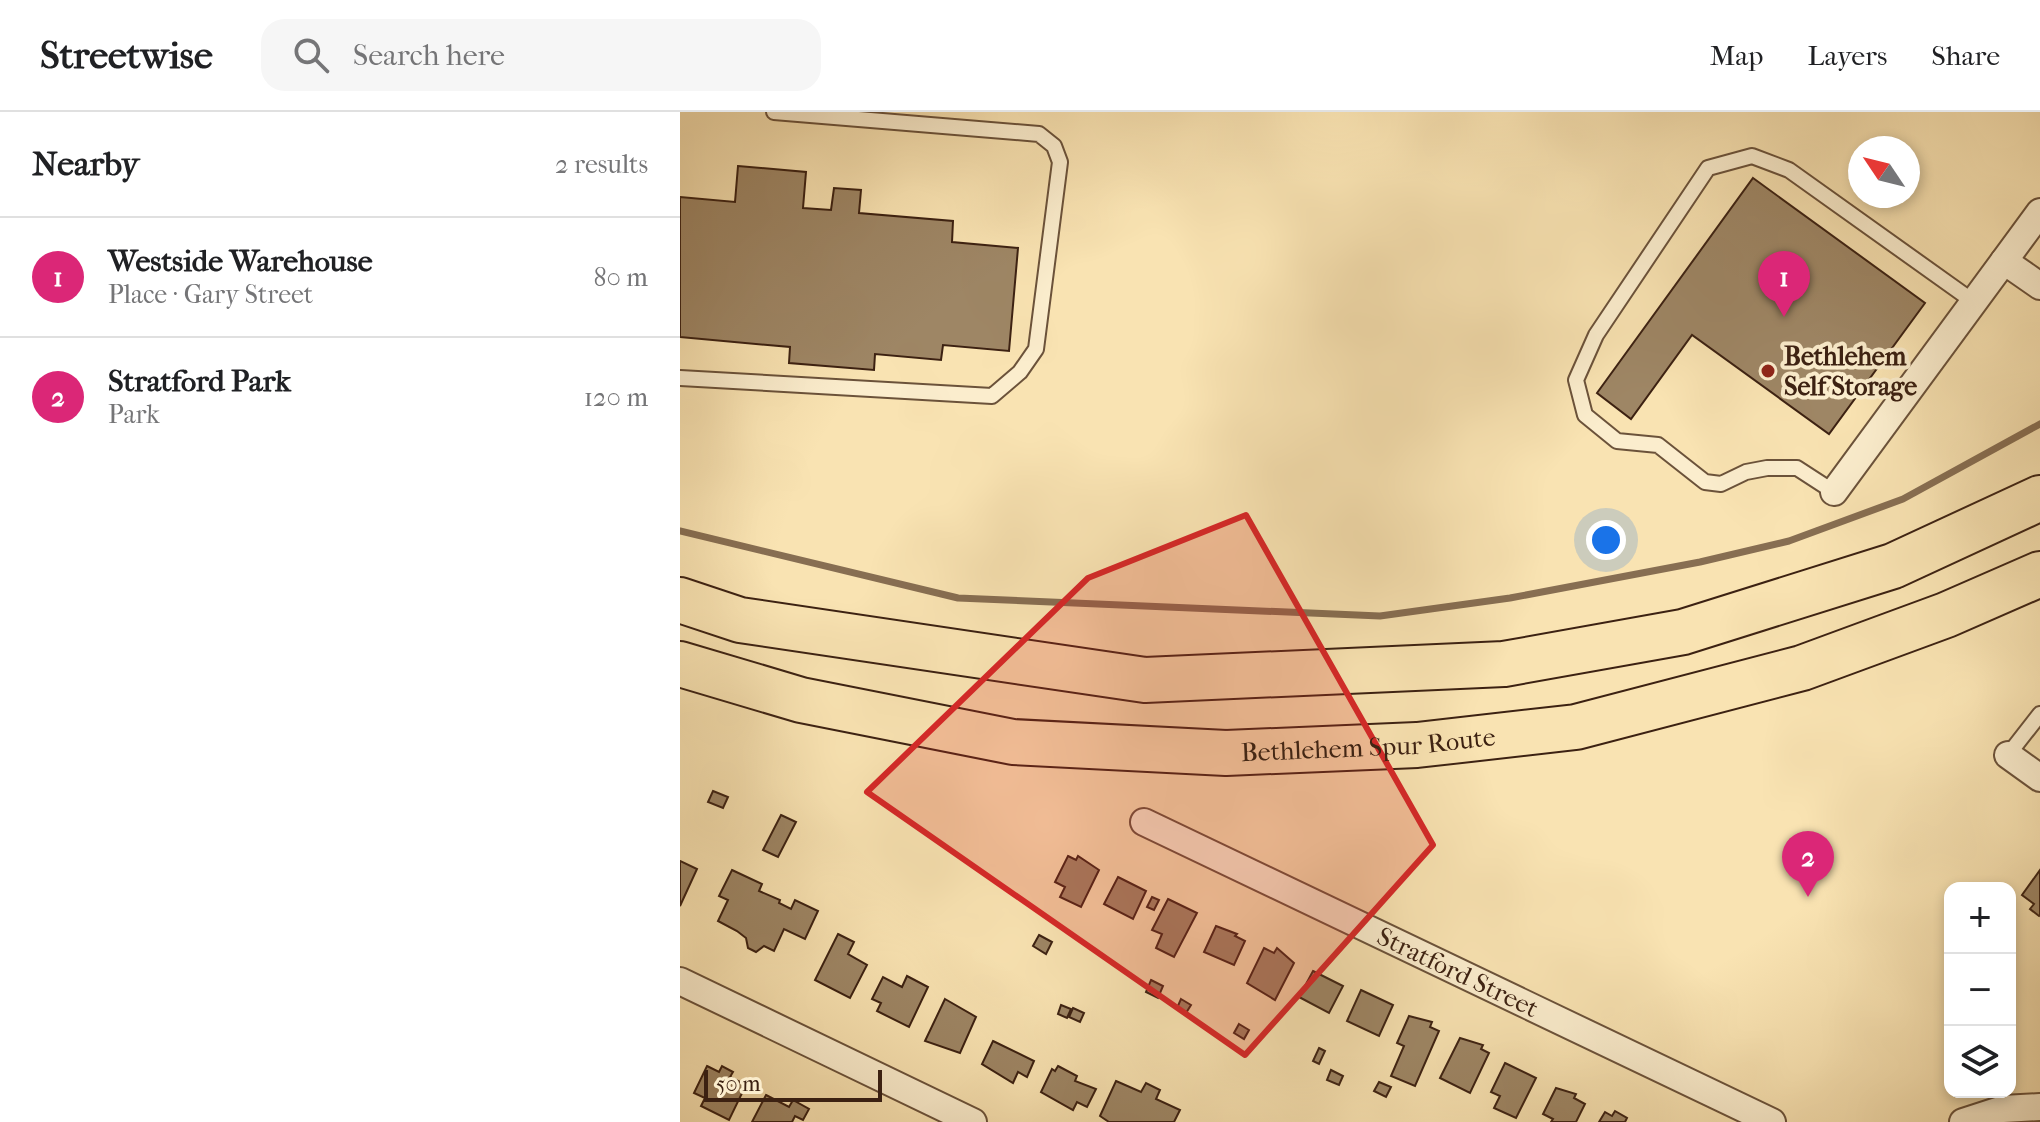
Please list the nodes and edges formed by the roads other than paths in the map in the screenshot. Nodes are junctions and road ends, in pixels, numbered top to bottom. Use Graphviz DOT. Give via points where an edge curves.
graph roads {
  1 [pos="774,112"];
  2 [pos="2040,212"];
  3 [pos="2004,261"];
  4 [pos="2040,286"];
  5 [pos="1974,302"];
  6 [pos="680,378"];
  7 [pos="1834,492"];
  8 [pos="2040,498"];
  9 [pos="2040,574"];
  10 [pos="680,600"];
  11 [pos="680,664"];
  12 [pos="2040,714"];
  13 [pos="2008,755"];
  14 [pos="2040,778"];
  15 [pos="1144,822"];
  16 [pos="680,981"];
  17 [pos="2040,1107"];
  18 [pos="973,1122"];
  19 [pos="1772,1122"];
  20 [pos="1963,1122"];
  1 -- 6 [label="lane" via="1039,134 1054,146 1060,162 1036,349 1020,372 992,396"];
  2 -- 3 [label="street"];
  3 -- 4 [label="street"];
  3 -- 5 [label="street"];
  5 -- 7 [label="street"];
  5 -- 7 [label="lane" via="1789,170 1752,156 1708,168 1596,335 1576,380 1585,415 1617,441 1658,445 1705,482 1721,484 1767,468 1797,468"];
  8 -- 10 [label="highway" via="1893,566 1683,632 1504,664 1145,680 740,620"];
  9 -- 11 [label="highway, Bethlehem Spur Route" via="1802,668 1576,727 1417,745 1226,753 1013,742 801,700"];
  12 -- 13 [label="lane"];
  13 -- 14 [label="street"];
  15 -- 19 [label="street, Stratford Street"];
  16 -- 18 [label="street"];
  17 -- 20 [label="street" via="2003,1109"];
}
